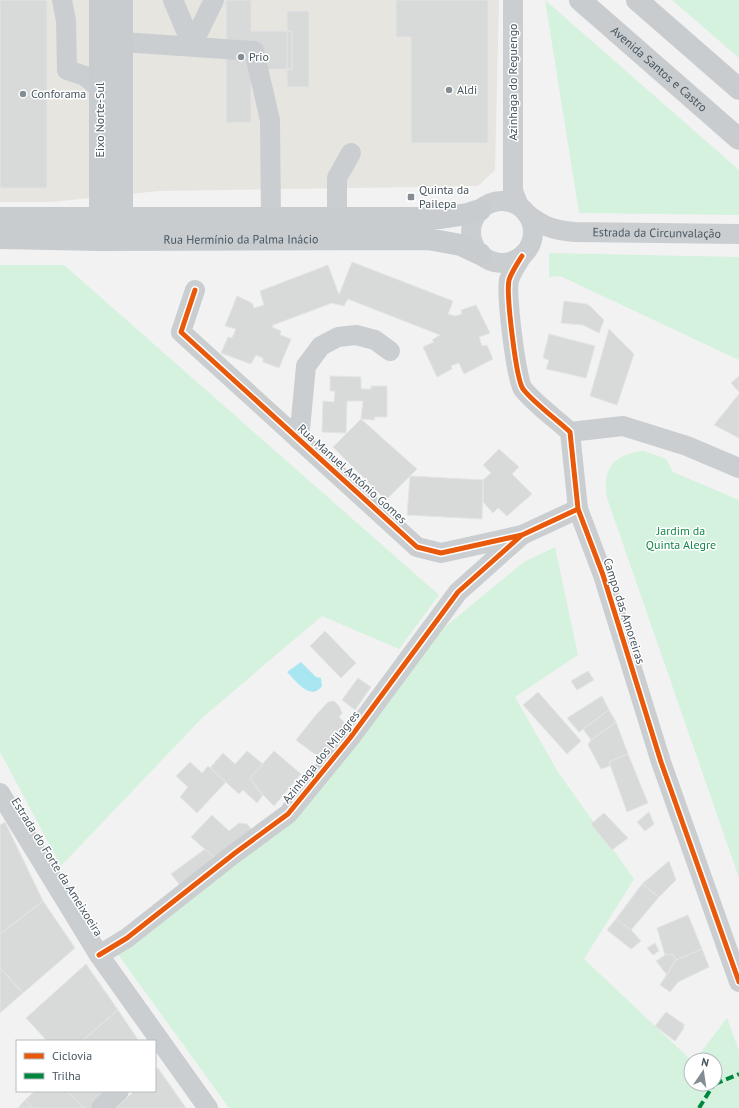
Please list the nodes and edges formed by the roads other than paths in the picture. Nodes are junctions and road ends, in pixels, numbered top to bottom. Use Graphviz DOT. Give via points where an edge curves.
graph roads {
  1 [pos="62,0"];
  2 [pos="100,0"];
  3 [pos="104,0"];
  4 [pos="122,0"];
  5 [pos="173,0"];
  6 [pos="214,0"];
  7 [pos="513,0"];
  8 [pos="580,0"];
  9 [pos="644,5"];
  10 [pos="122,42"];
  11 [pos="192,45"];
  12 [pos="100,89"];
  13 [pos="739,89"];
  14 [pos="739,139"];
  15 [pos="351,153"];
  16 [pos="513,165"];
  17 [pos="484,207"];
  18 [pos="523,210"];
  19 [pos="0,218"];
  20 [pos="100,218"];
  21 [pos="122,218"];
  22 [pos="271,218"];
  23 [pos="337,218"];
  24 [pos="574,232"];
  25 [pos="739,234"];
  26 [pos="0,238"];
  27 [pos="100,240"];
  28 [pos="122,240"];
  29 [pos="525,253"];
  30 [pos="483,257"];
  31 [pos="195,290"];
  32 [pos="509,302"];
  33 [pos="390,351"];
  34 [pos="570,432"];
  35 [pos="299,440"];
  36 [pos="739,468"];
  37 [pos="578,509"];
  38 [pos="522,535"];
  39 [pos="0,793"];
  40 [pos="99,955"];
  41 [pos="739,982"];
  42 [pos="153,1040"];
  43 [pos="160,1051"];
  44 [pos="118,1092"];
  45 [pos="203,1105"];
  46 [pos="101,1108"];
  1 -- 12 [label="street" via="66,21 67,70 85,76"];
  2 -- 12 [label="main road, Eixo Norte-Sul"];
  3 -- 10 [label="street" via="108,30 112,39"];
  4 -- 10 [label="main road, Eixo Norte-Sul"];
  5 -- 11 [label="street"];
  6 -- 11 [label="street"];
  7 -- 16 [label="street, Azinhaga do Reguengo"];
  8 -- 14 [label="main road, Avenida Santos e Castro"];
  9 -- 13 [label="main road"];
  10 -- 11 [label="street"];
  10 -- 21 [label="main road, Eixo Norte-Sul"];
  11 -- 22 [label="street" via="254,51 270,120"];
  12 -- 20 [label="main road, Eixo Norte-Sul"];
  15 -- 23 [label="street" via="337,178"];
  16 -- 17 [label="street, Azinhaga do Reguengo" via="503,190"];
  16 -- 18 [label="street, Azinhaga do Reguengo" via="513,191"];
  17 -- 18 [label="street" via="499,201 510,202"];
  17 -- 23 [label="main road, Rua Hermínio da Palma Inácio" via="467,214 441,218"];
  17 -- 30 [label="street" via="474,219 471,229 474,246"];
  18 -- 24 [label="street, Estrada da Circunvalação" via="540,225"];
  18 -- 29 [label="street" via="533,231"];
  19 -- 20 [label="main road, Rua Hermínio da Palma Inácio"];
  20 -- 21 [label="main road, Rua Hermínio da Palma Inácio"];
  20 -- 27 [label="main road, Eixo Norte-Sul"];
  21 -- 22 [label="main road, Rua Hermínio da Palma Inácio"];
  21 -- 28 [label="main road, Eixo Norte-Sul"];
  22 -- 23 [label="main road, Rua Hermínio da Palma Inácio"];
  24 -- 25 [label="street, Estrada da Circunvalação"];
  24 -- 29 [label="street, Estrada da Circunvalação" via="547,238"];
  26 -- 27 [label="main road, Rua Hermínio da Palma Inácio"];
  27 -- 28 [label="main road, Rua Hermínio da Palma Inácio"];
  28 -- 30 [label="main road, Rua Hermínio da Palma Inácio" via="428,240 461,245"];
  29 -- 30 [label="street" via="505,263 496,263"];
  29 -- 32 [label="street" via="509,281"];
  30 -- 32 [label="street" via="500,278"];
  31 -- 35 [label="street, Rua Manuel António Gomes" via="181,332"];
  32 -- 34 [label="street" via="518,375 522,388"];
  33 -- 35 [label="street, Rua Manuel António Gomes" via="374,340 356,335 338,337 321,346 306,366"];
  34 -- 36 [label="street" via="623,426 691,448"];
  34 -- 37 [label="street, Campo das Amoreiras"];
  35 -- 38 [label="street, Rua Manuel António Gomes" via="417,547 441,553"];
  37 -- 38 [label="street, Rua Manuel António Gomes"];
  37 -- 41 [label="street, Campo das Amoreiras" via="603,575 661,762"];
  38 -- 40 [label="street, Azinhaga dos Milagres" via="458,592 350,738 288,814 127,938"];
  39 -- 40 [label="street, Estrada do Forte da Ameixoeira"];
  40 -- 42 [label="street, Estrada do Forte da Ameixoeira"];
  43 -- 45 [label="street, Estrada do Forte da Ameixoeira"];
  44 -- 46 [label="street"];
}
